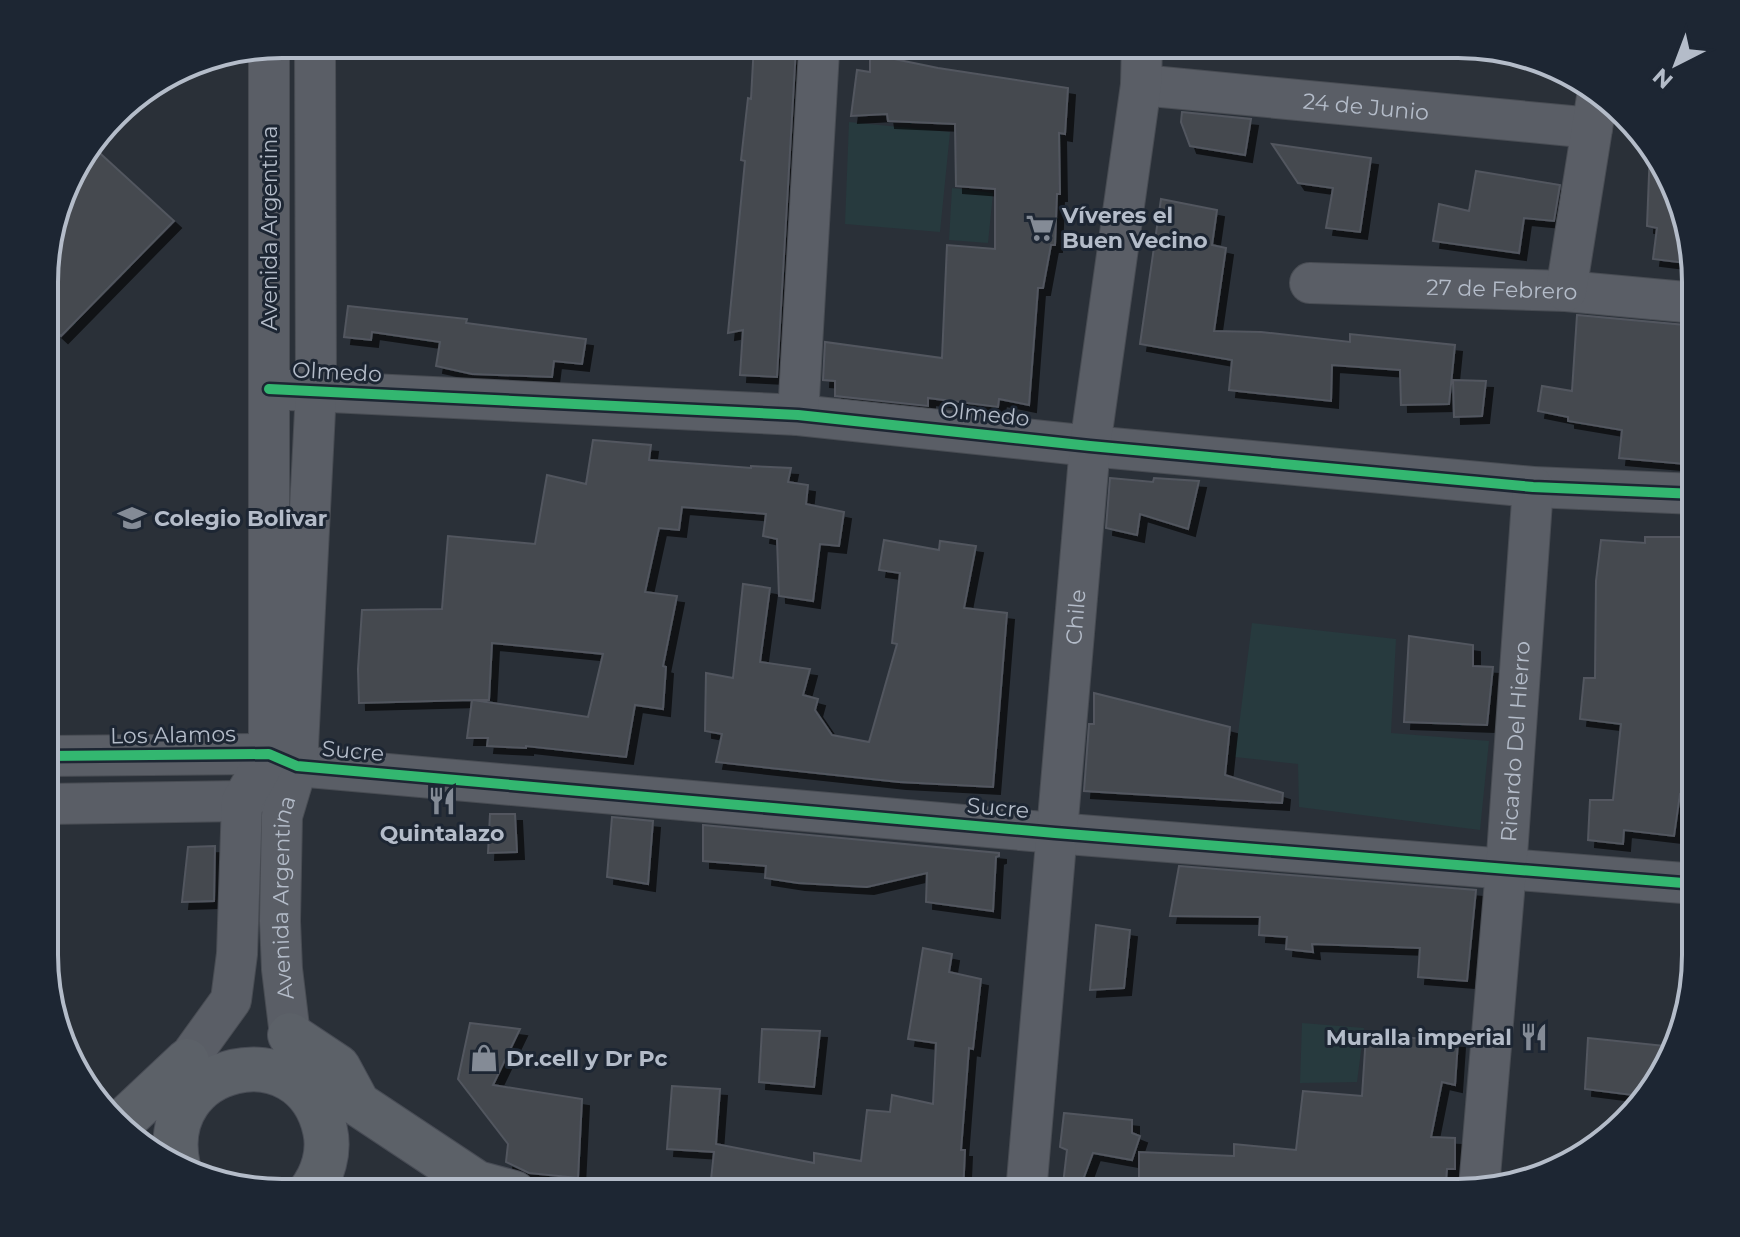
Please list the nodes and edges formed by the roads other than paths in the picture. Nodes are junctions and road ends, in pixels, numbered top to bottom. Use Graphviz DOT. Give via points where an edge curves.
graph roads {
  1 [pos="315,58"];
  2 [pos="819,58"];
  3 [pos="1135,58"];
  4 [pos="1161,58"];
  5 [pos="269,59"];
  6 [pos="1595,109"];
  7 [pos="1310,283"];
  8 [pos="1566,291"];
  9 [pos="1682,302"];
  10 [pos="269,389"];
  11 [pos="316,391"];
  12 [pos="798,415"];
  13 [pos="1090,446"];
  14 [pos="1533,487"];
  15 [pos="1682,493"];
  16 [pos="58,756"];
  17 [pos="283,760"];
  18 [pos="242,801"];
  19 [pos="58,804"];
  20 [pos="1055,833"];
  21 [pos="1506,869"];
  22 [pos="1682,883"];
  23 [pos="290,1035"];
  24 [pos="187,1061"];
  25 [pos="128,1117"];
  26 [pos="176,1152"];
  27 [pos="1480,1177"];
  28 [pos="317,1179"];
  29 [pos="471,1179"];
  30 [pos="1027,1179"];
  1 -- 11 [label="street, Avenida Argentina"];
  2 -- 12 [label="street"];
  3 -- 13 [label="street, Chile"];
  4 -- 6 [label="street, 24 de Junio"];
  5 -- 10 [label="street, Avenida Argentina"];
  6 -- 8 [label="street"];
  7 -- 8 [label="street, 27 de Febrero"];
  8 -- 9 [label="street, 27 de Febrero"];
  10 -- 11 [label="street, Olmedo"];
  10 -- 17 [label="street, Avenida Argentina"];
  11 -- 12 [label="street, Olmedo"];
  11 -- 17 [label="street, Avenida Argentina"];
  12 -- 13 [label="street, Olmedo"];
  13 -- 14 [label="street, Olmedo"];
  13 -- 20 [label="street, Chile"];
  14 -- 15 [label="street, Olmedo"];
  14 -- 21 [label="street, Ricardo Del Hierro"];
  16 -- 17 [label="street, Los Alamos"];
  17 -- 18 [label="street"];
  17 -- 20 [label="street, Sucre"];
  17 -- 23 [label="street, Avenida Argentina" via="280,921"];
  18 -- 19 [label="street"];
  18 -- 24 [label="street" via="231,1000"];
  20 -- 21 [label="street, Sucre"];
  20 -- 30 [label="street, Chile"];
  21 -- 22 [label="street, Sucre"];
  21 -- 27 [label="street, Ricardo Del Hierro"];
  23 -- 29 [label="main road" via="338,1067 358,1104"];
  24 -- 25 [label="main road"];
  26 -- 28 [label="main road" via="187,1102 216,1077 253,1068 290,1079 305,1091 323,1120 326,1154"];
}
